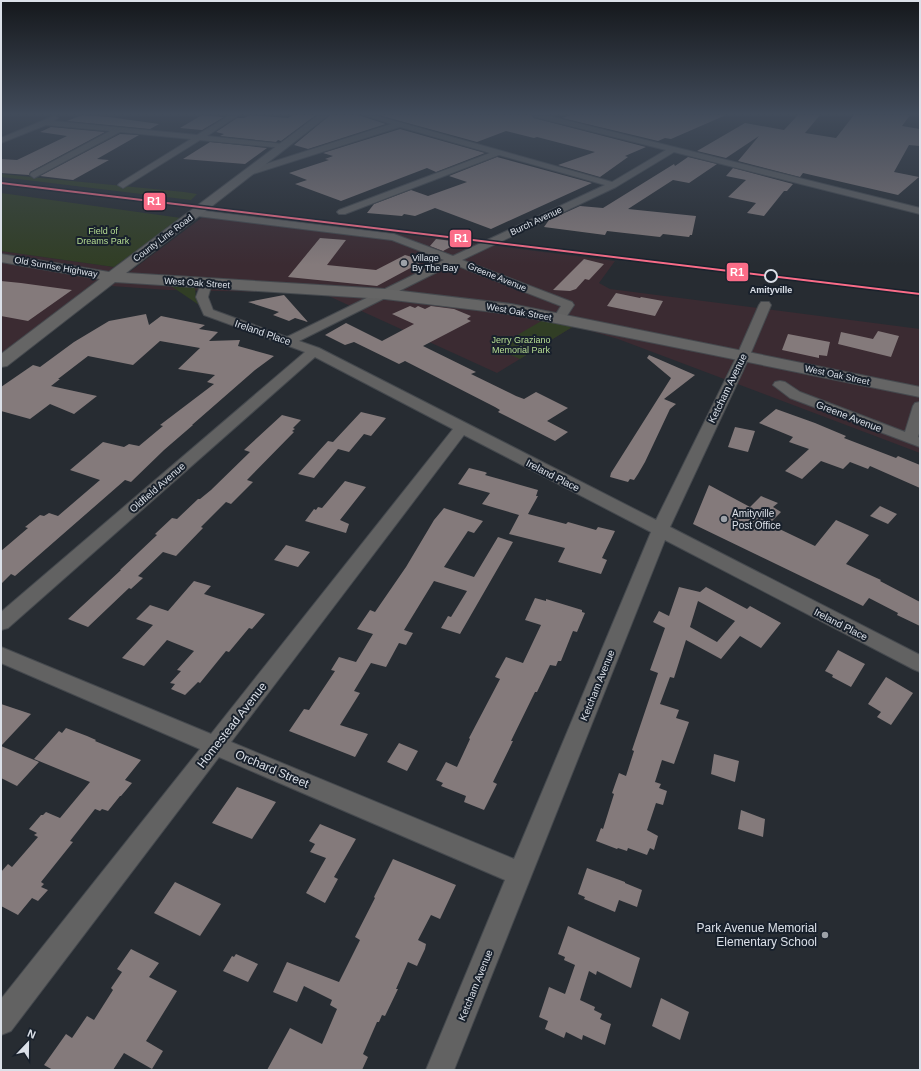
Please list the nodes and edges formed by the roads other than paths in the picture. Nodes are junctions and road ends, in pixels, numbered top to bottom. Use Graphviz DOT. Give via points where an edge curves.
graph roads {
  1 [pos="53,165"];
  2 [pos="155,165"];
  3 [pos="259,165"];
  4 [pos="272,165"];
  5 [pos="466,165"];
  6 [pos="544,165"];
  7 [pos="646,165"];
  8 [pos="738,165"];
  9 [pos="250,172"];
  10 [pos="34,175"];
  11 [pos="123,185"];
  12 [pos="613,185"];
  13 [pos="920,210"];
  14 [pos="342,212"];
  15 [pos="197,213"];
  16 [pos="1,258"];
  17 [pos="453,260"];
  18 [pos="112,277"];
  19 [pos="206,284"];
  20 [pos="385,294"];
  21 [pos="765,305"];
  22 [pos="559,319"];
  23 [pos="290,341"];
  24 [pos="314,350"];
  25 [pos="743,355"];
  26 [pos="1,362"];
  27 [pos="780,385"];
  28 [pos="920,392"];
  29 [pos="920,406"];
  30 [pos="462,428"];
  31 [pos="915,441"];
  32 [pos="660,530"];
  33 [pos="1,623"];
  34 [pos="1,655"];
  35 [pos="920,664"];
  36 [pos="216,746"];
  37 [pos="520,874"];
  38 [pos="1,1021"];
  39 [pos="440,1070"];
  1 -- 10 [label="street"];
  2 -- 11 [label="street"];
  3 -- 9 [label="main road, County Line Road"];
  4 -- 9 [label="street"];
  5 -- 14 [label="street"];
  6 -- 12 [label="street"];
  7 -- 12 [label="street, Burch Avenue"];
  8 -- 13 [label="street"];
  9 -- 15 [label="main road, County Line Road"];
  12 -- 17 [label="street, Burch Avenue"];
  15 -- 17 [label="street, Greene Avenue" via="394,237"];
  15 -- 18 [label="main road, County Line Road"];
  16 -- 18 [label="main road, Old Sunrise Highway"];
  17 -- 20 [label="street, Burch Avenue"];
  17 -- 22 [label="street, Greene Avenue" via="568,305"];
  18 -- 19 [label="main road, West Oak Street"];
  18 -- 26 [label="main road, County Line Road"];
  19 -- 20 [label="main road, West Oak Street"];
  19 -- 23 [label="street, Ireland Place" via="202,296 208,312"];
  20 -- 22 [label="main road, West Oak Street"];
  20 -- 23 [label="street, Burch Avenue"];
  21 -- 25 [label="street, Ketcham Avenue"];
  22 -- 25 [label="main road, West Oak Street"];
  23 -- 24 [label="street, Ireland Place"];
  24 -- 30 [label="street, Ireland Place"];
  24 -- 33 [label="street, Oldfield Avenue"];
  25 -- 28 [label="main road, West Oak Street"];
  25 -- 32 [label="street, Ketcham Avenue"];
  27 -- 31 [label="street, Greene Avenue" via="795,394"];
  29 -- 31 [label="street"];
  30 -- 32 [label="street, Ireland Place"];
  30 -- 36 [label="street, Homestead Avenue"];
  32 -- 35 [label="street, Ireland Place"];
  32 -- 37 [label="street, Ketcham Avenue"];
  34 -- 36 [label="street, Orchard Street"];
  36 -- 37 [label="street, Orchard Street"];
  36 -- 38 [label="street, Homestead Avenue"];
  37 -- 39 [label="street, Ketcham Avenue"];
}
